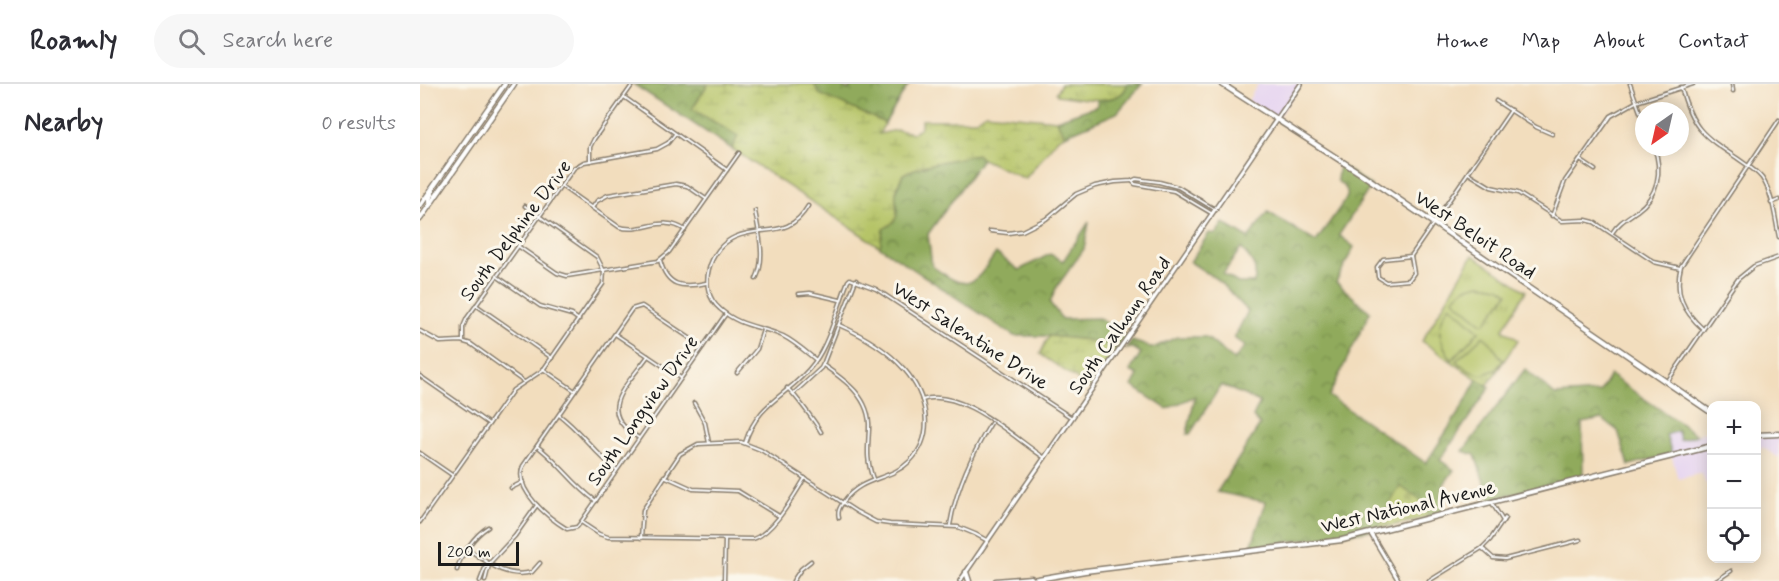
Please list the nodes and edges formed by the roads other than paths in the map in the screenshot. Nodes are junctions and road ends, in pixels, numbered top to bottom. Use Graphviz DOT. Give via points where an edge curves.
graph roads {
  1 [pos="505,84"];
  2 [pos="514,84"];
  3 [pos="633,84"];
  4 [pos="1222,84"];
  5 [pos="1301,84"];
  6 [pos="1630,84"];
  7 [pos="1693,84"];
  8 [pos="1732,84"];
  9 [pos="1681,87"];
  10 [pos="501,90"];
  11 [pos="1733,91"];
  12 [pos="507,94"];
  13 [pos="624,97"];
  14 [pos="1496,100"];
  15 [pos="1636,102"];
  16 [pos="1635,103"];
  17 [pos="1511,110"];
  18 [pos="1277,119"];
  19 [pos="1779,120"];
  20 [pos="675,134"];
  21 [pos="1552,134"];
  22 [pos="739,153"];
  23 [pos="1656,156"];
  24 [pos="1580,160"];
  25 [pos="590,161"];
  26 [pos="1748,165"];
  27 [pos="727,170"];
  28 [pos="1595,170"];
  29 [pos="1468,173"];
  30 [pos="439,179"];
  31 [pos="1132,181"];
  32 [pos="1155,181"];
  33 [pos="561,186"];
  34 [pos="1154,186"];
  35 [pos="1178,187"];
  36 [pos="433,188"];
  37 [pos="1176,192"];
  38 [pos="437,195"];
  39 [pos="706,199"];
  40 [pos="1779,200"];
  41 [pos="1771,203"];
  42 [pos="431,204"];
  43 [pos="420,206"];
  44 [pos="525,206"];
  45 [pos="808,206"];
  46 [pos="592,208"];
  47 [pos="1216,210"];
  48 [pos="755,211"];
  49 [pos="1213,214"];
  50 [pos="539,216"];
  51 [pos="1553,218"];
  52 [pos="420,219"];
  53 [pos="1433,224"];
  54 [pos="685,230"];
  55 [pos="990,231"];
  56 [pos="758,232"];
  57 [pos="1612,233"];
  58 [pos="1779,237"];
  59 [pos="518,246"];
  60 [pos="1411,256"];
  61 [pos="1779,257"];
  62 [pos="660,260"];
  63 [pos="1680,268"];
  64 [pos="604,271"];
  65 [pos="497,276"];
  66 [pos="756,279"];
  67 [pos="854,280"];
  68 [pos="706,283"];
  69 [pos="799,294"];
  70 [pos="840,300"];
  71 [pos="476,305"];
  72 [pos="726,314"];
  73 [pos="579,320"];
  74 [pos="839,325"];
  75 [pos="1703,329"];
  76 [pos="764,330"];
  77 [pos="420,331"];
  78 [pos="615,334"];
  79 [pos="463,341"];
  80 [pos="703,347"];
  81 [pos="648,356"];
  82 [pos="552,358"];
  83 [pos="816,360"];
  84 [pos="823,364"];
  85 [pos="543,369"];
  86 [pos="736,373"];
  87 [pos="420,376"];
  88 [pos="681,378"];
  89 [pos="524,382"];
  90 [pos="1667,382"];
  91 [pos="787,388"];
  92 [pos="575,392"];
  93 [pos="794,393"];
  94 [pos="922,400"];
  95 [pos="694,403"];
  96 [pos="1707,410"];
  97 [pos="559,415"];
  98 [pos="1073,418"];
  99 [pos="992,422"];
  100 [pos="489,424"];
  101 [pos="821,432"];
  102 [pos="1778,432"];
  103 [pos="1761,434"];
  104 [pos="639,438"];
  105 [pos="709,443"];
  106 [pos="745,443"];
  107 [pos="537,446"];
  108 [pos="1707,447"];
  109 [pos="420,453"];
  110 [pos="1045,458"];
  111 [pos="617,470"];
  112 [pos="453,475"];
  113 [pos="664,476"];
  114 [pos="805,477"];
  115 [pos="873,479"];
  116 [pos="523,482"];
  117 [pos="511,488"];
  118 [pos="596,501"];
  119 [pos="843,502"];
  120 [pos="1492,503"];
  121 [pos="537,505"];
  122 [pos="779,516"];
  123 [pos="839,518"];
  124 [pos="420,522"];
  125 [pos="581,522"];
  126 [pos="950,525"];
  127 [pos="488,527"];
  128 [pos="1371,534"];
  129 [pos="641,538"];
  130 [pos="724,540"];
  131 [pos="1580,540"];
  132 [pos="988,542"];
  133 [pos="468,549"];
  134 [pos="1482,549"];
  135 [pos="811,561"];
  136 [pos="540,563"];
  137 [pos="489,564"];
  138 [pos="457,570"];
  139 [pos="1731,571"];
  140 [pos="966,572"];
  141 [pos="1435,577"];
  142 [pos="1035,578"];
  143 [pos="480,581"];
  144 [pos="486,581"];
  145 [pos="724,581"];
  146 [pos="793,581"];
  147 [pos="960,581"];
  148 [pos="969,581"];
  149 [pos="996,581"];
  150 [pos="1026,581"];
  151 [pos="1399,581"];
  152 [pos="1429,581"];
  153 [pos="1438,581"];
  154 [pos="1716,581"];
  1 -- 10 [label="main road"];
  2 -- 12 [label="main road"];
  3 -- 13 [label="street"];
  4 -- 18 [label="main road, West Beloit Road"];
  5 -- 18 [label="street, South Calhoun Road"];
  6 -- 15 [label="street"];
  7 -- 9 [label="street"];
  8 -- 11 [label="street"];
  9 -- 15 [label="street"];
  9 -- 26 [label="street" via="1700,131"];
  10 -- 12 [label="main road"];
  10 -- 30 [label="main road"];
  12 -- 38 [label="main road"];
  13 -- 20 [label="street"];
  13 -- 25 [label="street" via="592,143"];
  14 -- 17 [label="street"];
  16 -- 24 [label="street" via="1611,116"];
  17 -- 21 [label="street"];
  17 -- 29 [label="street"];
  18 -- 47 [label="street, South Calhoun Road"];
  18 -- 53 [label="main road, West Beloit Road"];
  19 -- 26 [label="street"];
  20 -- 25 [label="street, South Delphine Drive" via="657,149"];
  20 -- 27 [label="street"];
  22 -- 27 [label="street"];
  23 -- 57 [label="street" via="1659,171 1654,190 1646,203"];
  24 -- 28 [label="street"];
  24 -- 51 [label="street" via="1563,186"];
  25 -- 33 [label="street, South Delphine Drive" via="574,168"];
  26 -- 41 [label="street" via="1762,179"];
  26 -- 63 [label="street"];
  27 -- 39 [label="street"];
  29 -- 51 [label="street" via="1491,187 1518,193"];
  29 -- 53 [label="street"];
  30 -- 36 [label="main road"];
  30 -- 38 [label="main road" via="442,183"];
  31 -- 32 [label="street"];
  31 -- 34 [label="street"];
  31 -- 55 [label="street" via="1095,186 1076,194 1046,219 1022,231"];
  32 -- 34 [label="street"];
  32 -- 35 [label="street"];
  33 -- 46 [label="street"];
  33 -- 50 [label="street, South Delphine Drive"];
  34 -- 37 [label="street"];
  35 -- 37 [label="street"];
  35 -- 47 [label="street"];
  36 -- 42 [label="main road"];
  36 -- 43 [label="main road"];
  37 -- 49 [label="street"];
  38 -- 42 [label="main road"];
  39 -- 46 [label="street" via="689,187 676,184 608,195"];
  39 -- 54 [label="street"];
  40 -- 41 [label="street"];
  41 -- 58 [label="street"];
  42 -- 52 [label="main road"];
  44 -- 50 [label="street"];
  45 -- 56 [label="street" via="791,225"];
  46 -- 54 [label="street" via="624,228 668,223"];
  47 -- 49 [label="street, South Calhoun Road"];
  48 -- 56 [label="street"];
  49 -- 98 [label="street, South Calhoun Road"];
  50 -- 59 [label="street, South Delphine Drive"];
  50 -- 64 [label="street" via="597,257"];
  51 -- 57 [label="street" via="1565,222 1590,220"];
  53 -- 60 [label="street"];
  53 -- 90 [label="main road, West Beloit Road"];
  54 -- 62 [label="street"];
  56 -- 66 [label="street" via="762,263"];
  56 -- 68 [label="street" via="736,236 724,244 711,264"];
  57 -- 63 [label="street" via="1654,262"];
  59 -- 64 [label="street" via="564,276"];
  59 -- 65 [label="street, South Delphine Drive"];
  60 -- 60 [label="street" via="1414,273 1408,280 1386,282 1378,277 1377,267 1383,259"];
  61 -- 75 [label="street" via="1743,274"];
  62 -- 64 [label="street"];
  62 -- 68 [label="street" via="665,274 676,284"];
  63 -- 75 [label="street" via="1678,289 1683,306"];
  64 -- 73 [label="street" via="602,287"];
  65 -- 71 [label="street, South Delphine Drive"];
  65 -- 73 [label="street" via="540,306"];
  67 -- 70 [label="street" via="848,281"];
  67 -- 74 [label="street"];
  67 -- 98 [label="street, West Salentine Drive" via="876,289"];
  68 -- 72 [label="street" via="712,301"];
  69 -- 70 [label="street"];
  70 -- 83 [label="street"];
  71 -- 79 [label="street, South Delphine Drive" via="465,322"];
  71 -- 82 [label="street"];
  72 -- 76 [label="street"];
  72 -- 80 [label="street, South Longview Drive"];
  73 -- 82 [label="street"];
  74 -- 84 [label="street"];
  74 -- 94 [label="street" via="894,359 912,379"];
  75 -- 90 [label="street"];
  76 -- 83 [label="street" via="785,337"];
  76 -- 86 [label="street" via="757,349"];
  77 -- 79 [label="street" via="440,342"];
  78 -- 80 [label="street" via="637,306"];
  78 -- 81 [label="street"];
  78 -- 92 [label="street"];
  79 -- 89 [label="street"];
  80 -- 88 [label="street, South Longview Drive"];
  81 -- 88 [label="street"];
  81 -- 104 [label="street" via="616,407 620,424"];
  82 -- 85 [label="street"];
  83 -- 91 [label="street"];
  84 -- 93 [label="street"];
  84 -- 115 [label="street" via="855,390 867,408 867,457"];
  85 -- 89 [label="street"];
  85 -- 92 [label="street"];
  87 -- 100 [label="street"];
  88 -- 104 [label="street, South Longview Drive"];
  89 -- 100 [label="street" via="513,390"];
  90 -- 96 [label="main road, West Beloit Road"];
  91 -- 93 [label="street"];
  91 -- 106 [label="street" via="756,418"];
  92 -- 97 [label="street"];
  93 -- 101 [label="street"];
  94 -- 99 [label="street" via="950,399"];
  94 -- 115 [label="street" via="926,430 920,447 902,468"];
  95 -- 105 [label="street" via="705,423"];
  97 -- 107 [label="street"];
  97 -- 111 [label="street"];
  98 -- 110 [label="street, South Calhoun Road"];
  99 -- 110 [label="street"];
  99 -- 126 [label="street" via="956,495"];
  100 -- 112 [label="street"];
  102 -- 103 [label="main road"];
  104 -- 111 [label="street, South Longview Drive"];
  105 -- 106 [label="street"];
  105 -- 113 [label="street" via="680,453"];
  106 -- 114 [label="street"];
  107 -- 116 [label="street" via="522,469"];
  107 -- 118 [label="street"];
  108 -- 120 [label="main road, West National Avenue"];
  109 -- 112 [label="street"];
  110 -- 132 [label="street, South Calhoun Road"];
  111 -- 118 [label="street, South Longview Drive"];
  112 -- 124 [label="street"];
  113 -- 122 [label="street" via="693,489 738,491"];
  113 -- 129 [label="street" via="643,510"];
  114 -- 119 [label="street"];
  114 -- 122 [label="street"];
  115 -- 119 [label="street"];
  116 -- 117 [label="street"];
  116 -- 121 [label="street"];
  118 -- 125 [label="street, South Longview Drive"];
  119 -- 123 [label="street"];
  119 -- 126 [label="street" via="883,524"];
  120 -- 128 [label="main road, West National Avenue"];
  120 -- 134 [label="street" via="1504,519"];
  121 -- 125 [label="street" via="567,529 575,529"];
  121 -- 137 [label="street"];
  122 -- 130 [label="street" via="753,539"];
  125 -- 129 [label="street" via="602,536"];
  126 -- 132 [label="street"];
  127 -- 133 [label="street"];
  128 -- 142 [label="main road, West National Avenue"];
  128 -- 151 [label="street"];
  129 -- 130 [label="street"];
  130 -- 145 [label="street"];
  131 -- 134 [label="street" via="1505,560 1493,558"];
  132 -- 140 [label="street, South Calhoun Road"];
  133 -- 137 [label="street"];
  133 -- 138 [label="street"];
  134 -- 141 [label="street"];
  135 -- 146 [label="street"];
  136 -- 137 [label="street" via="532,572 520,574"];
  137 -- 143 [label="street"];
  137 -- 144 [label="street"];
  139 -- 154 [label="street"];
  140 -- 147 [label="street, South Calhoun Road"];
  140 -- 148 [label="main road"];
  141 -- 152 [label="street"];
  141 -- 153 [label="street"];
  142 -- 149 [label="main road, West National Avenue"];
  142 -- 150 [label="main road, West National Avenue"];
}
